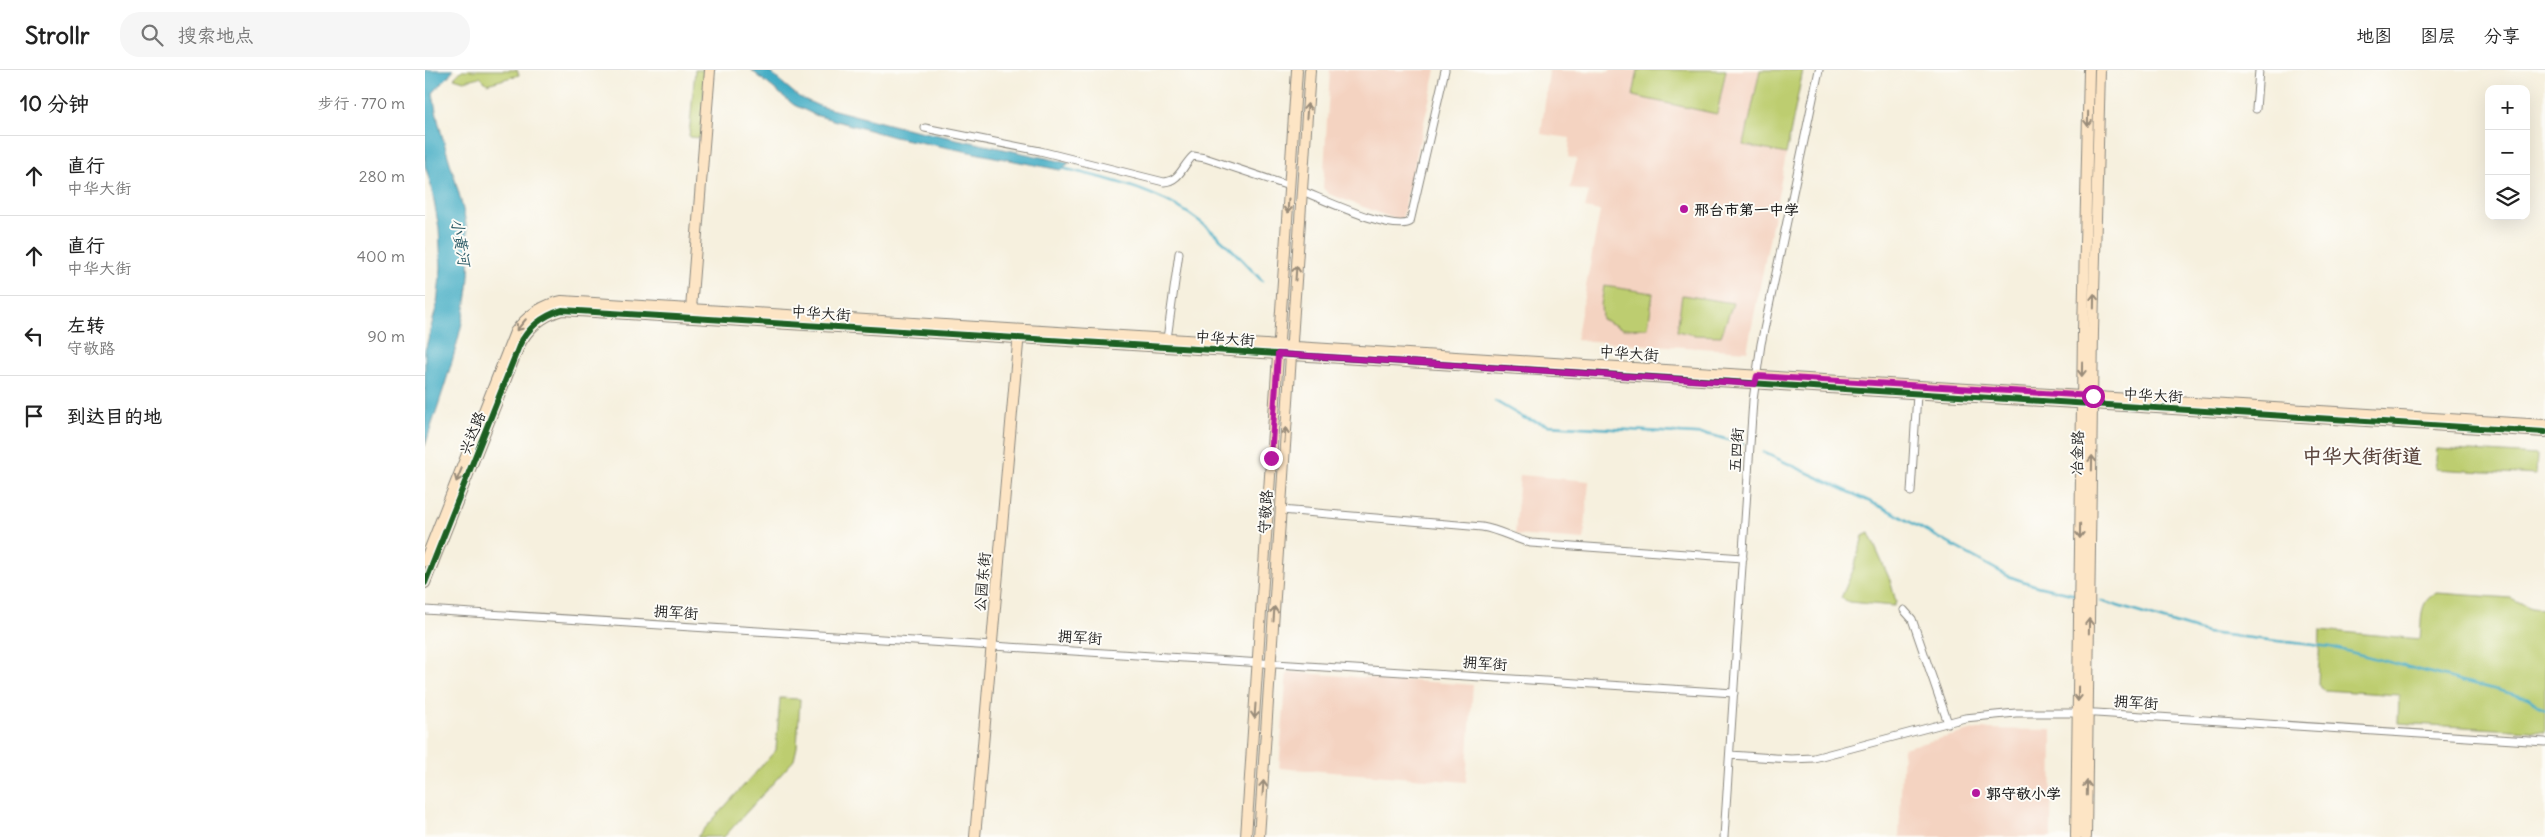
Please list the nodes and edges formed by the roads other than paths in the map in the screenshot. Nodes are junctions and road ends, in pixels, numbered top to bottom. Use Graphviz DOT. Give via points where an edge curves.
graph roads {
  1 [pos="710,70"];
  2 [pos="1297,70"];
  3 [pos="1310,70"];
  4 [pos="1445,70"];
  5 [pos="1819,70"];
  6 [pos="2089,70"];
  7 [pos="2100,70"];
  8 [pos="2259,70"];
  9 [pos="2257,109"];
  10 [pos="925,128"];
  11 [pos="1289,186"];
  12 [pos="1302,191"];
  13 [pos="1179,253"];
  14 [pos="562,305"];
  15 [pos="691,309"];
  16 [pos="1019,334"];
  17 [pos="1167,339"];
  18 [pos="1278,350"];
  19 [pos="1291,351"];
  20 [pos="1756,380"];
  21 [pos="1917,394"];
  22 [pos="2087,400"];
  23 [pos="2545,425"];
  24 [pos="2545,432"];
  25 [pos="1911,492"];
  26 [pos="1281,510"];
  27 [pos="1743,558"];
  28 [pos="425,561"];
  29 [pos="425,583"];
  30 [pos="425,610"];
  31 [pos="1904,610"];
  32 [pos="992,645"];
  33 [pos="1258,662"];
  34 [pos="1271,663"];
  35 [pos="1734,693"];
  36 [pos="2083,713"];
  37 [pos="1948,723"];
  38 [pos="2545,742"];
  39 [pos="1730,755"];
  40 [pos="975,837"];
  41 [pos="1246,837"];
  42 [pos="1259,837"];
  43 [pos="1724,837"];
  44 [pos="2076,837"];
  45 [pos="2086,837"];
  1 -- 15 [label="street"];
  2 -- 11 [label="street, 守敬路"];
  12 -- 3 [label="street, 守敬路, one-way"];
  4 -- 12 [label="street" via="1410,222 1405,225 1388,223"];
  5 -- 20 [label="street, 五四街"];
  6 -- 22 [label="street, 冶金路, one-way"];
  22 -- 7 [label="street, 冶金路, one-way"];
  8 -- 9 [label="street"];
  10 -- 11 [label="street" via="1040,151 1164,182 1178,177 1193,156"];
  11 -- 18 [label="street, 守敬路, one-way"];
  19 -- 12 [label="street, 守敬路, one-way"];
  13 -- 17 [label="street"];
  14 -- 15 [label="street, 中华大街"];
  14 -- 16 [label="street, 中华大街"];
  14 -- 28 [label="street, 兴达路, one-way" via="547,305 533,313 515,332"];
  14 -- 29 [label="street, 兴达路" via="539,320 521,342"];
  15 -- 16 [label="street, 中华大街"];
  16 -- 17 [label="street, 中华大街"];
  16 -- 18 [label="street, 中华大街"];
  16 -- 32 [label="street, 公园东街"];
  17 -- 18 [label="street, 中华大街"];
  18 -- 19 [label="street, 中华大街"];
  18 -- 33 [label="street, 守敬路"];
  19 -- 20 [label="street, 中华大街"];
  26 -- 19 [label="street, 守敬路, one-way"];
  20 -- 21 [label="street, 中华大街"];
  20 -- 22 [label="street, 中华大街"];
  20 -- 27 [label="street, 五四街"];
  21 -- 22 [label="street, 中华大街"];
  21 -- 25 [label="street"];
  22 -- 23 [label="street, 中华大街"];
  22 -- 24 [label="street, 中华大街"];
  22 -- 36 [label="street, 冶金路"];
  26 -- 27 [label="street" via="1483,527 1531,542"];
  34 -- 26 [label="street, 守敬路, one-way"];
  27 -- 35 [label="street, 五四街"];
  30 -- 32 [label="street, 拥军街"];
  31 -- 37 [label="street" via="1912,619"];
  32 -- 33 [label="street, 拥军街"];
  32 -- 40 [label="street, 公园东街"];
  33 -- 34 [label="street, 拥军街"];
  33 -- 41 [label="street, 守敬路, one-way"];
  34 -- 35 [label="street, 拥军街"];
  42 -- 34 [label="street, 守敬路, one-way"];
  35 -- 39 [label="street, 五四街"];
  36 -- 37 [label="street, 拥军街" via="1987,715"];
  36 -- 38 [label="street, 拥军街"];
  36 -- 44 [label="street, 冶金路"];
  45 -- 36 [label="street, 冶金路, one-way"];
  37 -- 39 [label="street, 拥军街" via="1814,758"];
  39 -- 43 [label="street, 五四街"];
}
